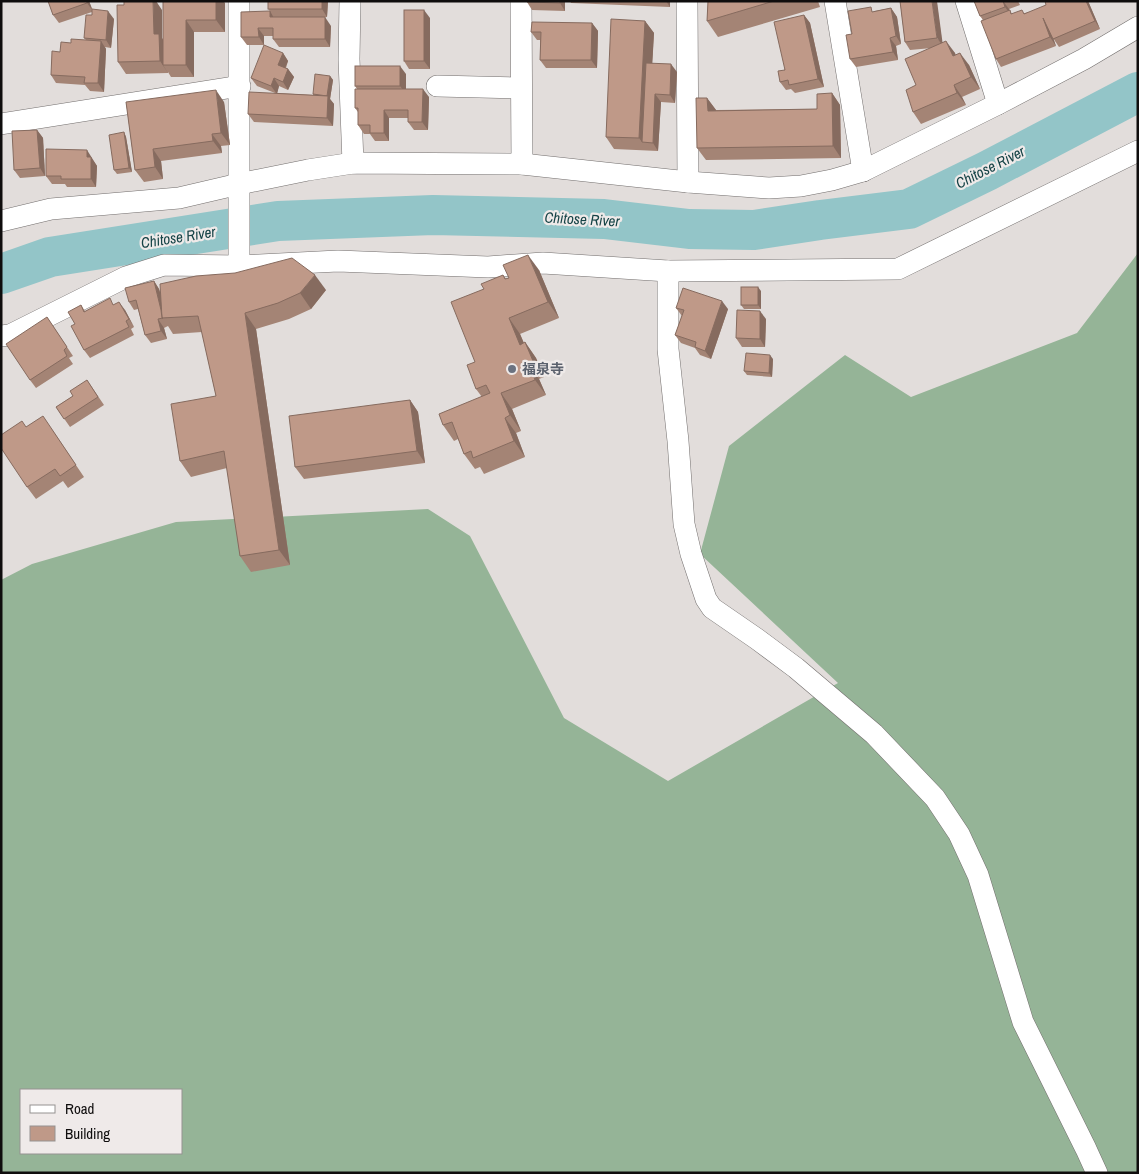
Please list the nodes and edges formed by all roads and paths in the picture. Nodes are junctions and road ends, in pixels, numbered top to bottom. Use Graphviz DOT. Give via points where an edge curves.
graph roads {
  1 [pos="239,1"];
  2 [pos="350,1"];
  3 [pos="521,1"];
  4 [pos="687,1"];
  5 [pos="835,1"];
  6 [pos="966,1"];
  7 [pos="1138,27"];
  8 [pos="240,86"];
  9 [pos="437,86"];
  10 [pos="521,88"];
  11 [pos="998,104"];
  12 [pos="1,124"];
  13 [pos="1138,151"];
  14 [pos="353,163"];
  15 [pos="522,164"];
  16 [pos="863,171"];
  17 [pos="688,182"];
  18 [pos="239,190"];
  19 [pos="1,221"];
  20 [pos="239,266"];
  21 [pos="668,272"];
  22 [pos="1,336"];
  23 [pos="1097,1173"];
  1 -- 8 [label="street"];
  2 -- 14 [label="street"];
  3 -- 10 [label="street"];
  4 -- 17 [label="street"];
  5 -- 16 [label="street"];
  6 -- 11 [label="street"];
  7 -- 11 [label="street"];
  8 -- 12 [label="street"];
  8 -- 18 [label="street"];
  9 -- 10 [label="street"];
  10 -- 15 [label="street"];
  11 -- 16 [label="street"];
  13 -- 21 [label="street" via="898,269"];
  14 -- 15 [label="street"];
  14 -- 18 [label="street" via="308,170"];
  15 -- 17 [label="street"];
  16 -- 17 [label="street" via="832,180 777,188"];
  18 -- 19 [label="street" via="51,209"];
  18 -- 20 [label="street"];
  20 -- 21 [label="street" via="338,261 488,267 543,263"];
  20 -- 22 [label="street" via="164,265 126,277"];
  21 -- 23 [label="street" via="668,349 684,524 706,600 712,608 796,668 867,728 934,798 959,834 978,875 1023,1022"];
}
